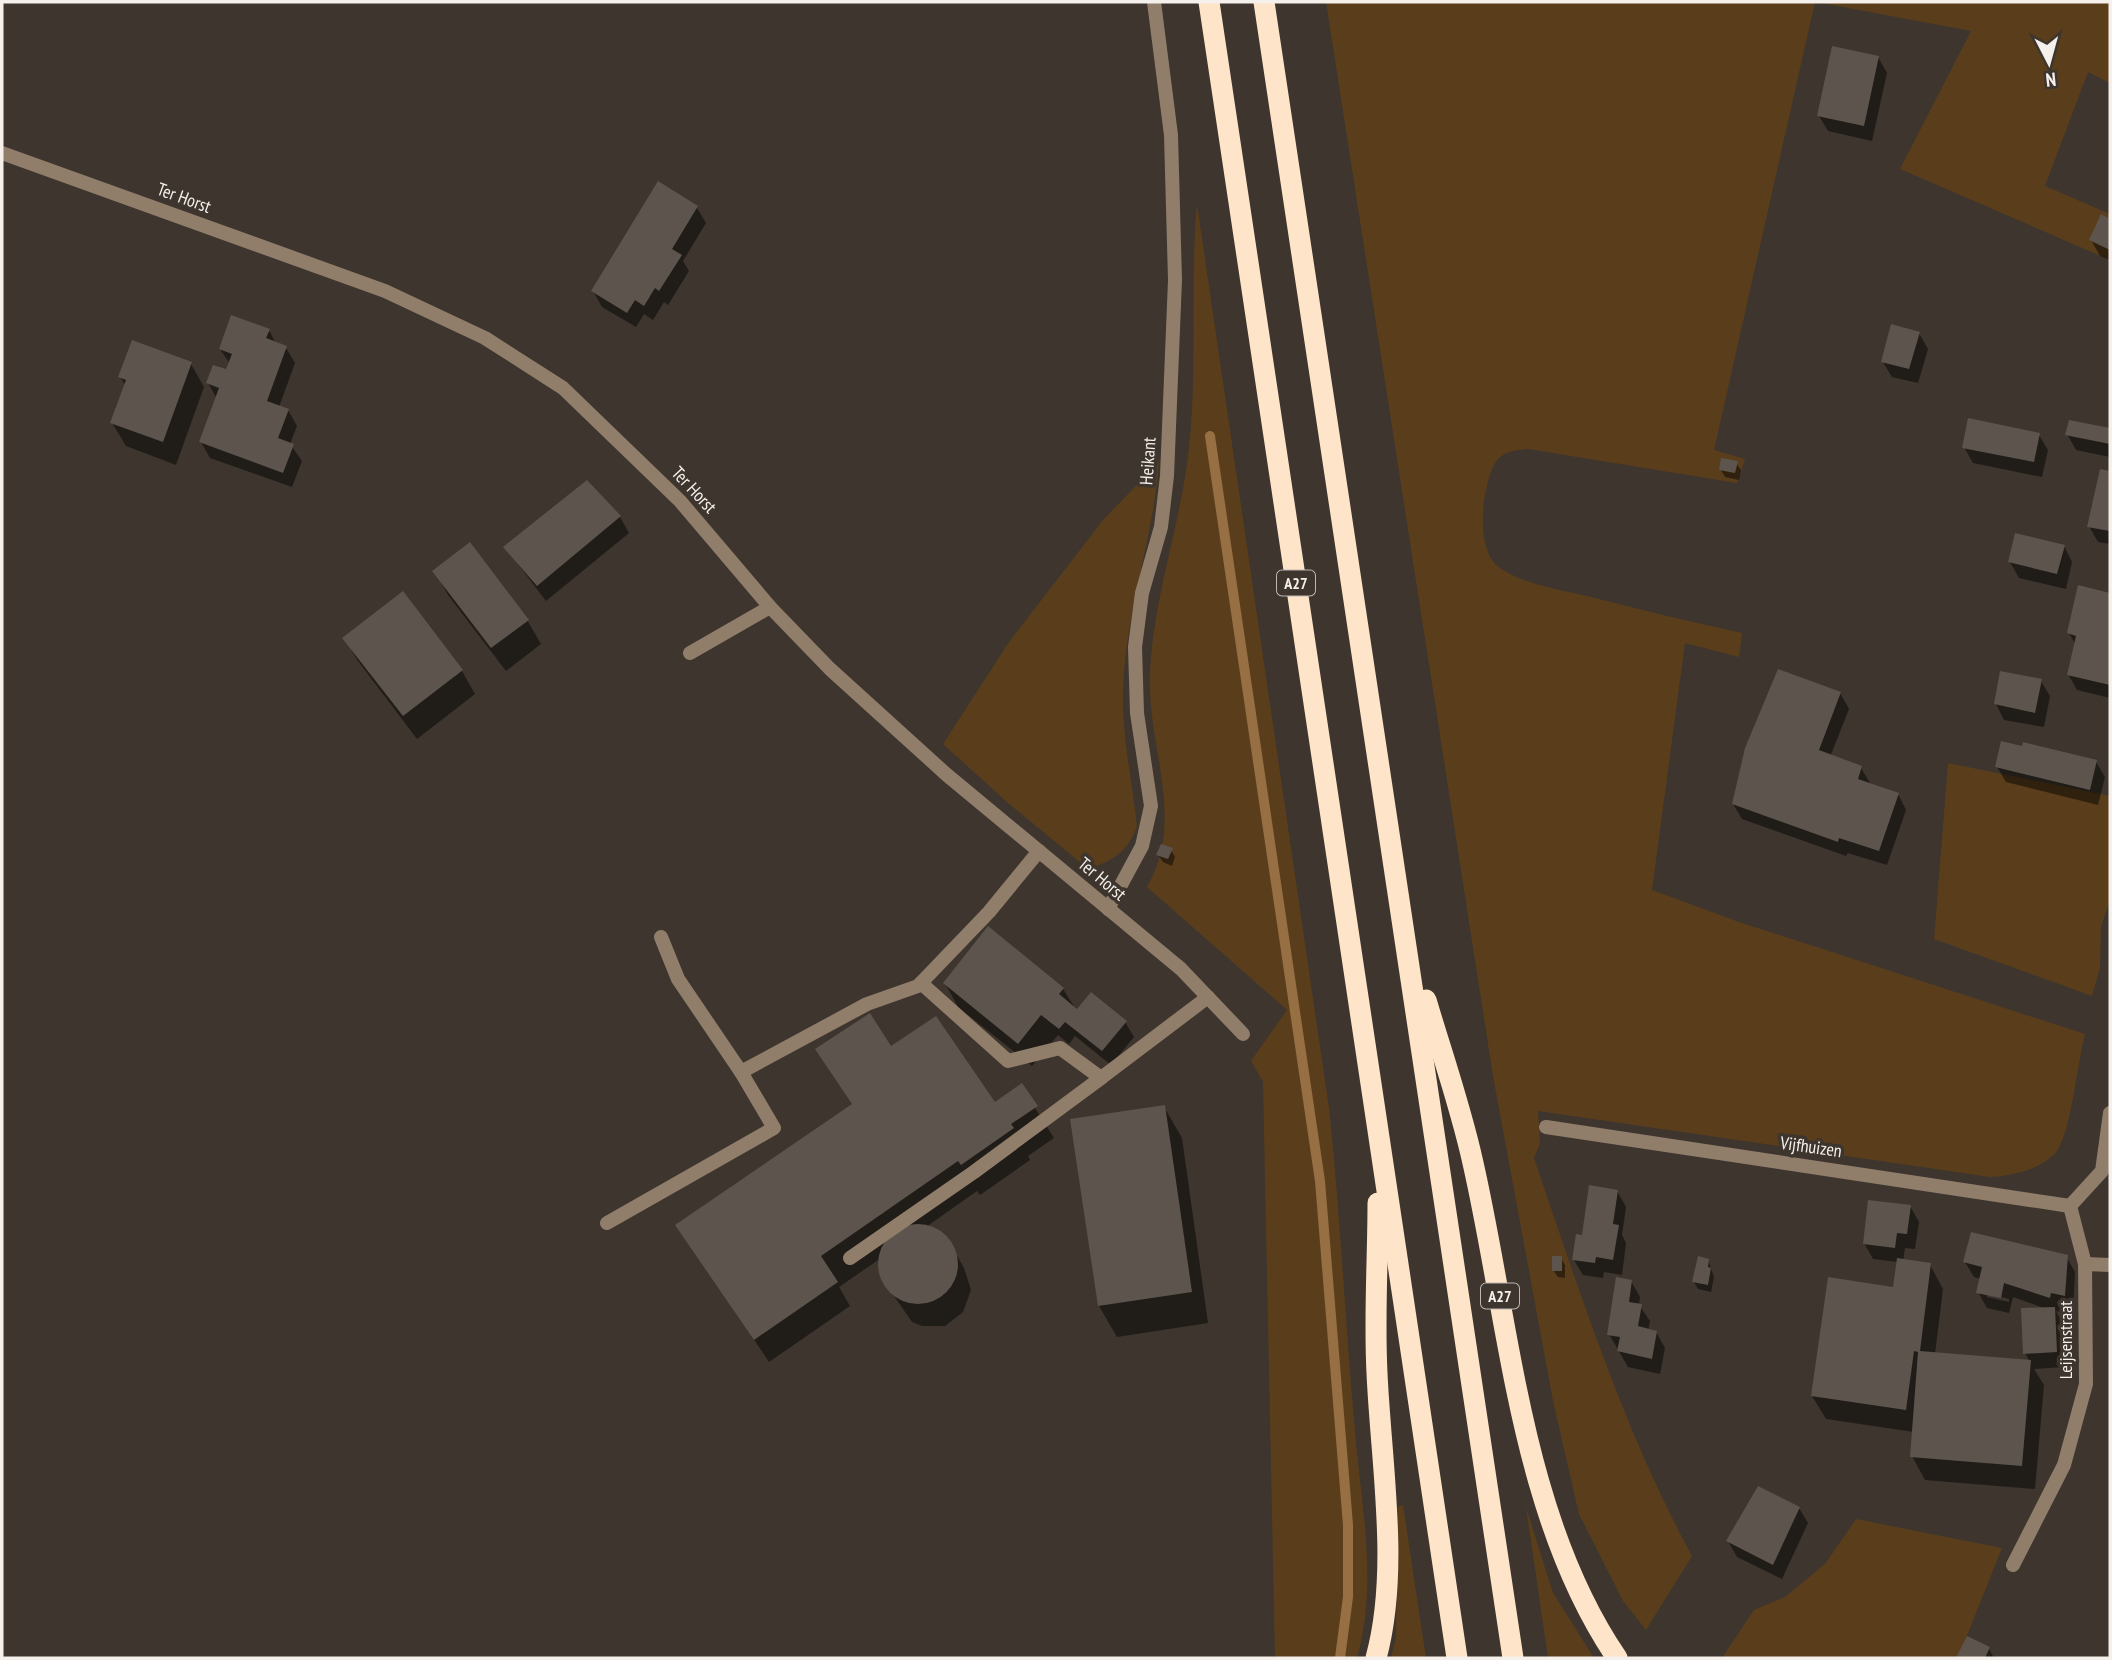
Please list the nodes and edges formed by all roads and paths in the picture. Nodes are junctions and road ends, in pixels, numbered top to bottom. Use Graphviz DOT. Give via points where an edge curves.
graph roads {
  1 [pos="1154,2"];
  2 [pos="1209,2"];
  3 [pos="1264,2"];
  4 [pos="2,153"];
  5 [pos="770,607"];
  6 [pos="690,653"];
  7 [pos="1039,851"];
  8 [pos="1108,909"];
  9 [pos="1404,924"];
  10 [pos="661,937"];
  11 [pos="921,983"];
  12 [pos="1208,998"];
  13 [pos="1243,1034"];
  14 [pos="741,1072"];
  15 [pos="1101,1078"];
  16 [pos="2110,1113"];
  17 [pos="1546,1127"];
  18 [pos="1378,1138"];
  19 [pos="2070,1206"];
  20 [pos="607,1223"];
  21 [pos="850,1258"];
  22 [pos="2085,1264"];
  23 [pos="2110,1265"];
  24 [pos="2013,1565"];
  25 [pos="1376,1658"];
  26 [pos="1457,1658"];
  27 [pos="1513,1658"];
  28 [pos="1617,1658"];
  1 -- 8 [label="street, Heikant" via="1171,135 1175,280 1167,476 1135,647 1137,713 1151,806 1142,846"];
  2 -- 18 [label="highway, A27"];
  3 -- 9 [label="highway, A27"];
  4 -- 5 [label="street, Ter Horst" via="384,291 485,338 576,400 680,501"];
  5 -- 6 [label="street"];
  5 -- 7 [label="street, Ter Horst" via="830,669"];
  7 -- 8 [label="street, Ter Horst"];
  7 -- 11 [label="street"];
  8 -- 12 [label="street, Ter Horst" via="1181,969"];
  9 -- 27 [label="highway, A27"];
  9 -- 28 [label="highway, A27" via="1473,1160 1540,1483 1574,1585"];
  10 -- 14 [label="street" via="678,979"];
  11 -- 14 [label="street" via="867,1004"];
  11 -- 15 [label="street" via="1008,1061 1060,1048"];
  12 -- 13 [label="street, Ter Horst"];
  12 -- 15 [label="street"];
  14 -- 20 [label="street" via="774,1128"];
  15 -- 21 [label="street"];
  16 -- 19 [label="street" via="2102,1171"];
  17 -- 19 [label="street, Vijfhuizen"];
  18 -- 25 [label="highway, A27" via="1377,1370 1387,1533 1384,1629"];
  18 -- 26 [label="highway, A27"];
  19 -- 22 [label="street, Leijsenstraat"];
  22 -- 23 [label="street"];
  22 -- 24 [label="street, Leijsenstraat" via="2086,1384 2064,1465"];
}
